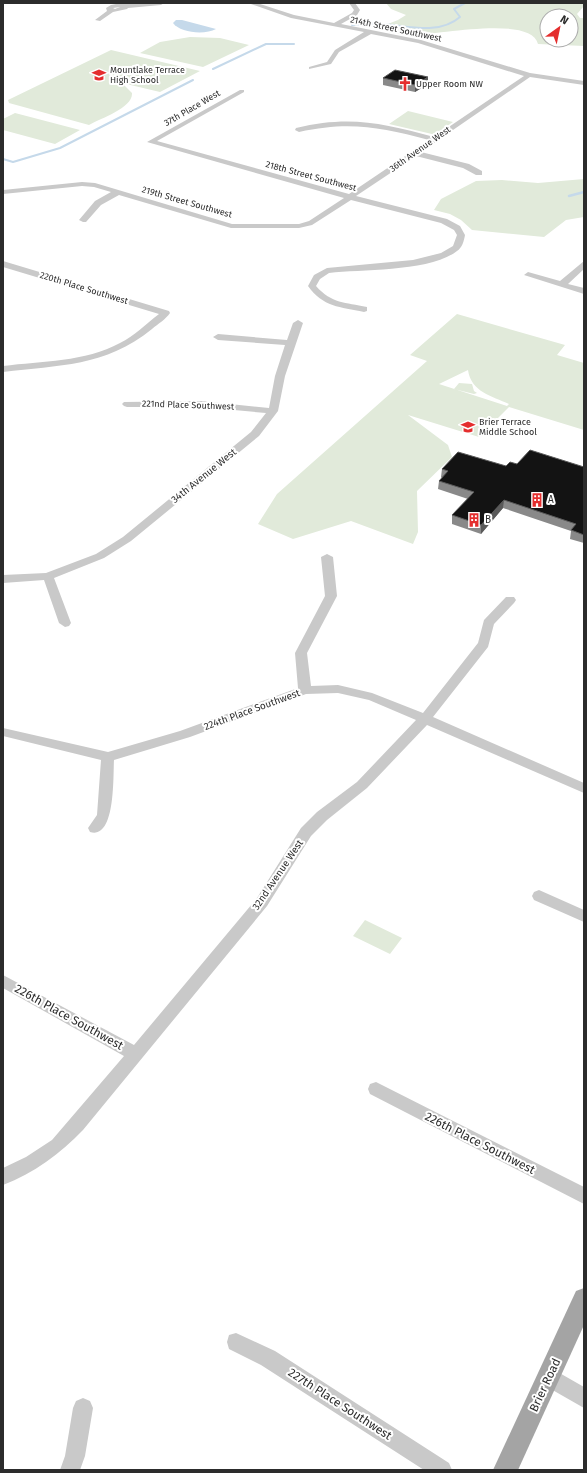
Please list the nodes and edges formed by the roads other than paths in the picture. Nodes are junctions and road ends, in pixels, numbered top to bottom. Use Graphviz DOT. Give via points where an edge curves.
graph roads {
  1 [pos="161,3"];
  2 [pos="251,3"];
  3 [pos="352,3"];
  4 [pos="98,20"];
  5 [pos="335,25"];
  6 [pos="371,31"];
  7 [pos="311,68"];
  8 [pos="529,75"];
  9 [pos="584,83"];
  10 [pos="242,91"];
  11 [pos="299,130"];
  12 [pos="435,139"];
  13 [pos="151,142"];
  14 [pos="415,153"];
  15 [pos="479,173"];
  16 [pos="3,192"];
  17 [pos="118,192"];
  18 [pos="349,198"];
  19 [pos="83,220"];
  20 [pos="312,223"];
  21 [pos="3,264"];
  22 [pos="584,264"];
  23 [pos="528,275"];
  24 [pos="561,285"];
  25 [pos="584,291"];
  26 [pos="364,308"];
  27 [pos="298,323"];
  28 [pos="218,337"];
  29 [pos="290,343"];
  30 [pos="3,369"];
  31 [pos="127,404"];
  32 [pos="273,410"];
  33 [pos="327,557"];
  34 [pos="48,576"];
  35 [pos="3,579"];
  36 [pos="510,600"];
  37 [pos="65,623"];
  38 [pos="305,690"];
  39 [pos="426,719"];
  40 [pos="3,732"];
  41 [pos="108,757"];
  42 [pos="584,788"];
  43 [pos="95,828"];
  44 [pos="539,896"];
  45 [pos="584,916"];
  46 [pos="3,981"];
  47 [pos="135,1054"];
  48 [pos="376,1089"];
  49 [pos="3,1177"];
  50 [pos="584,1196"];
  51 [pos="584,1299"];
  52 [pos="236,1342"];
  53 [pos="549,1377"];
  54 [pos="584,1398"];
  55 [pos="83,1408"];
  56 [pos="70,1470"];
  57 [pos="442,1470"];
  58 [pos="504,1470"];
  1 -- 4 [label="street" via="124,6 123,10 112,10"];
  2 -- 5 [label="street, 214th Street Southwest" via="293,17"];
  3 -- 5 [label="street" via="357,10 355,14"];
  5 -- 6 [label="street, 214th Street Southwest"];
  6 -- 7 [label="street" via="337,51 329,63"];
  6 -- 8 [label="street, 214th Street Southwest" via="419,41"];
  8 -- 9 [label="street, 214th Street Southwest"];
  8 -- 12 [label="street, 36th Avenue West"];
  10 -- 13 [label="street, 37th Place West"];
  11 -- 12 [label="street" via="336,122 356,122 376,124"];
  12 -- 14 [label="street, 36th Avenue West"];
  13 -- 18 [label="street, 218th Street Southwest"];
  14 -- 15 [label="street" via="466,166"];
  14 -- 18 [label="street, 36th Avenue West"];
  16 -- 17 [label="street, 219th Street Southwest" via="82,184"];
  17 -- 19 [label="street" via="98,203"];
  17 -- 20 [label="street, 219th Street Southwest" via="231,226 299,226"];
  18 -- 20 [label="street, 36th Avenue West"];
  18 -- 26 [label="street, 218th Street Southwest" via="444,221 457,228 461,235 456,248 446,255 429,260 327,272 317,277 312,286 322,298 342,305"];
  21 -- 30 [label="street, 220th Place Southwest" via="166,313 123,345 98,356 68,363 35,364"];
  22 -- 24 [label="street"];
  23 -- 24 [label="street"];
  24 -- 25 [label="street"];
  27 -- 29 [label="street, 34th Avenue West"];
  28 -- 29 [label="street"];
  29 -- 32 [label="street, 34th Avenue West"];
  31 -- 32 [label="street, 221nd Place Southwest" via="201,404"];
  32 -- 34 [label="street, 34th Avenue West" via="255,434 127,539 100,556"];
  33 -- 38 [label="street" via="331,596 301,653"];
  34 -- 35 [label="street, 34th Avenue West"];
  34 -- 37 [label="street"];
  36 -- 39 [label="street, 32nd Avenue West" via="488,623 484,644"];
  38 -- 39 [label="street, 224th Place Southwest" via="338,689 372,698"];
  38 -- 41 [label="street, 224th Place Southwest" via="185,734"];
  39 -- 42 [label="street, 224th Place Southwest"];
  39 -- 47 [label="street, 32nd Avenue West" via="362,785 306,832 262,902"];
  40 -- 41 [label="street"];
  41 -- 43 [label="street" via="104,816"];
  44 -- 45 [label="street"];
  46 -- 47 [label="street, 226th Place Southwest"];
  47 -- 49 [label="street, 32nd Avenue West" via="58,1145"];
  48 -- 50 [label="street, 226th Place Southwest"];
  51 -- 53 [label="main road, Brier Road"];
  52 -- 57 [label="street, 227th Place Southwest" via="268,1358"];
  53 -- 54 [label="street"];
  53 -- 58 [label="main road, Brier Road"];
  55 -- 56 [label="street" via="75,1456"];
}
